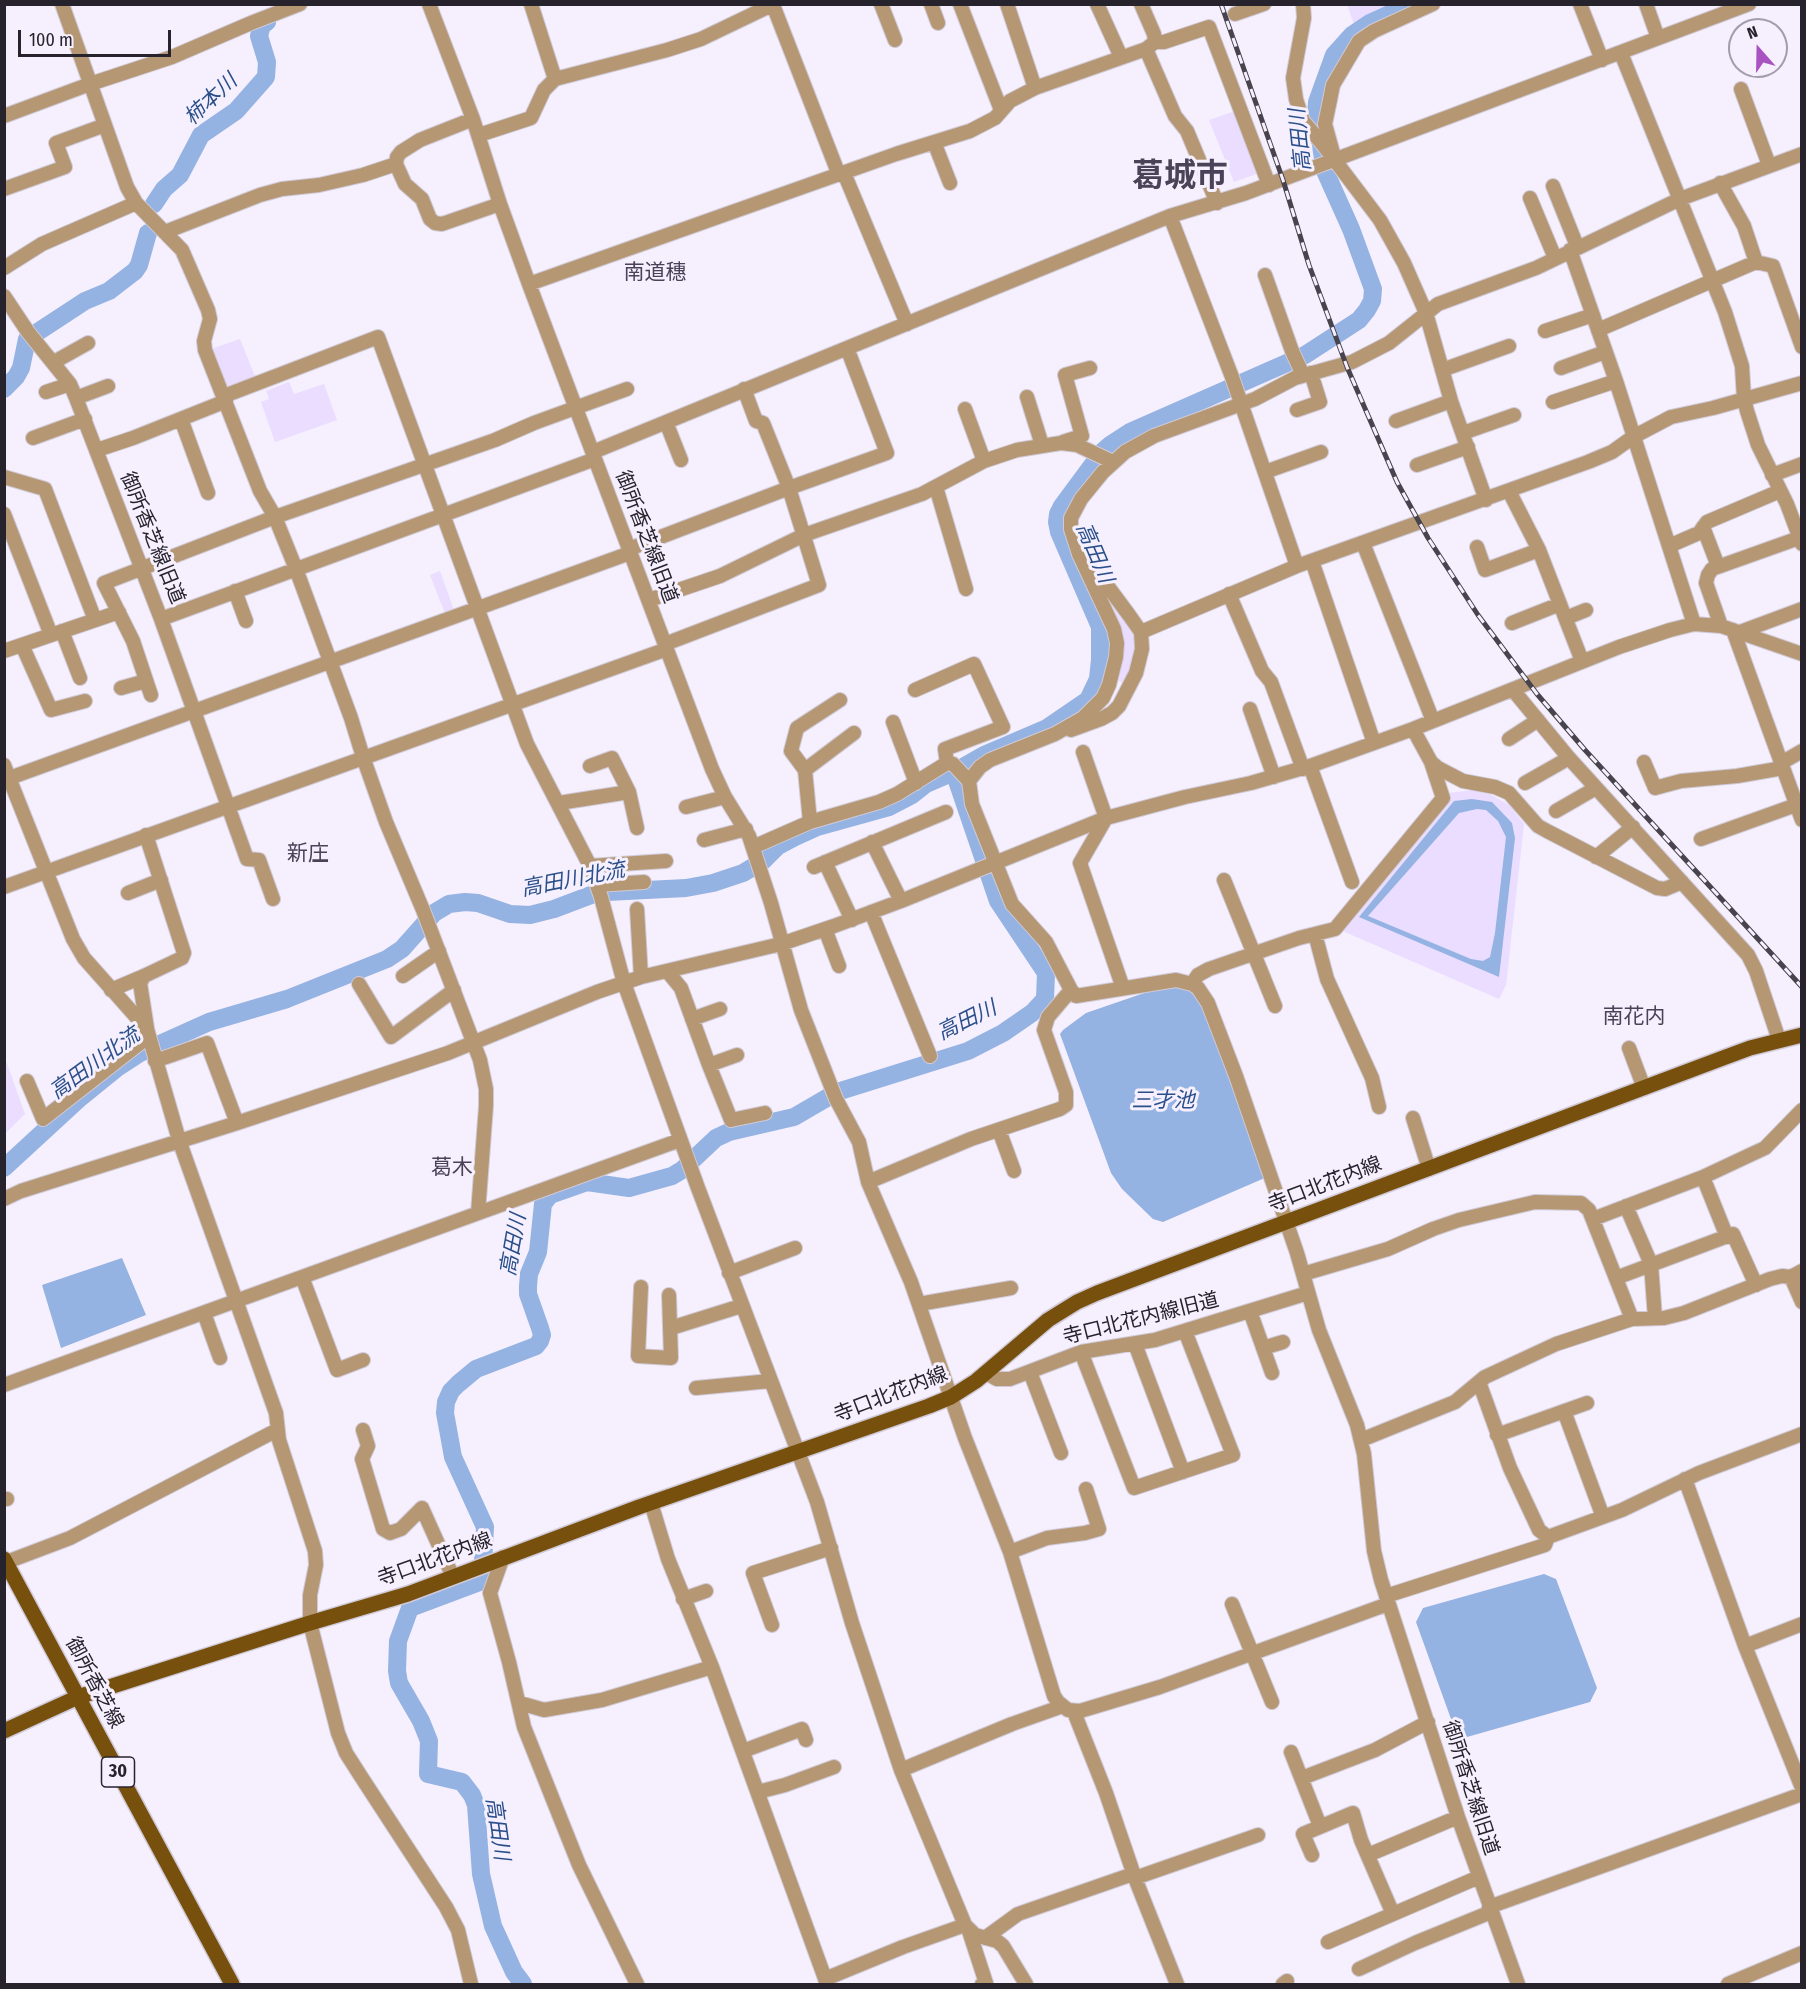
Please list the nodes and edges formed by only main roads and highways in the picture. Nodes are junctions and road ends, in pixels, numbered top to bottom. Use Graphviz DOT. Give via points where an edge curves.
graph roads {
  1 [pos="1802,1035"];
  2 [pos="5,1562"];
  3 [pos="78,1697"];
  4 [pos="4,1731"];
  5 [pos="232,1984"];
  1 -- 3 [label="main road, 寺口北花内線" via="1741,1052 1096,1293 1048,1320 951,1397 408,1594"];
  2 -- 3 [label="main road, 御所香芝線 / 30"];
  3 -- 4 [label="main road, 寺口北花内線"];
  3 -- 5 [label="main road, 御所香芝線 / 30"];
}
